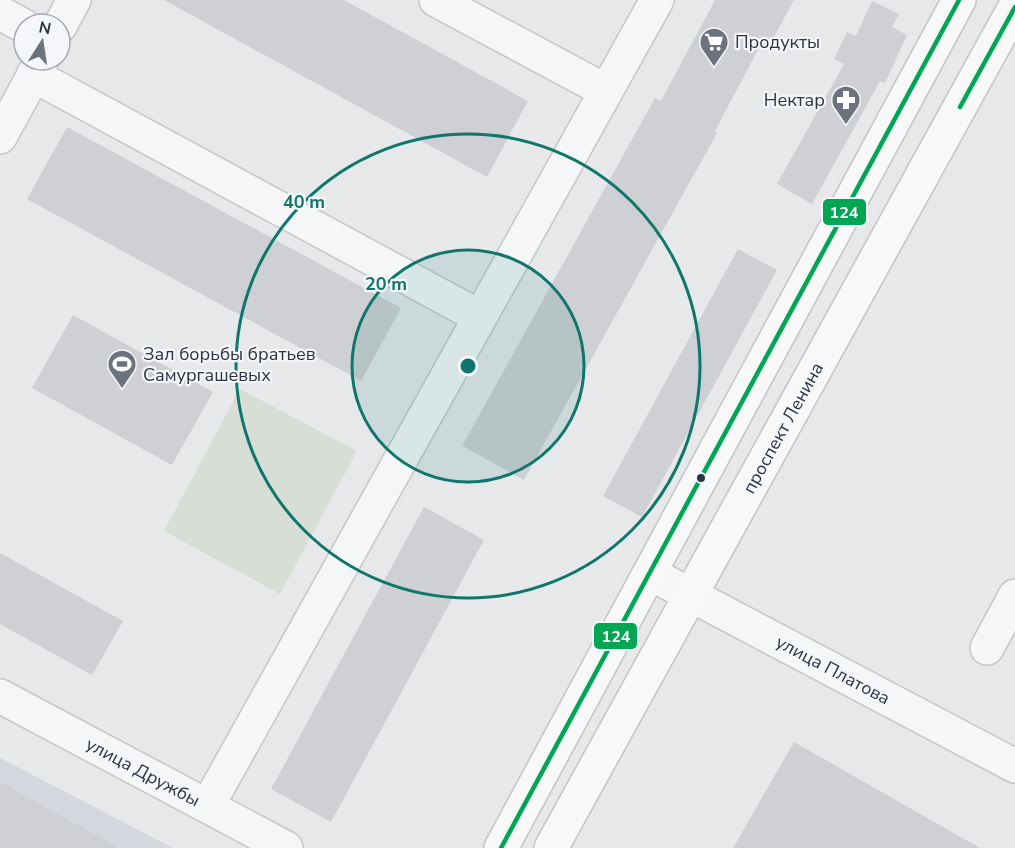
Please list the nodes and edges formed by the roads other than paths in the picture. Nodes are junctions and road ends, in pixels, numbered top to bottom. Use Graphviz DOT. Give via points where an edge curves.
graph roads {
  1 [pos="436,0"];
  2 [pos="657,0"];
  3 [pos="959,0"];
  4 [pos="1015,7"];
  5 [pos="35,72"];
  6 [pos="44,72"];
  7 [pos="606,91"];
  8 [pos="0,137"];
  9 [pos="480,317"];
  10 [pos="651,574"];
  11 [pos="691,595"];
  12 [pos="1015,596"];
  13 [pos="987,648"];
  14 [pos="0,696"];
  15 [pos="1015,766"];
  16 [pos="207,806"];
  17 [pos="286,848"];
  18 [pos="501,848"];
  19 [pos="551,848"];
  1 -- 7 [label="street"];
  2 -- 7 [label="street"];
  3 -- 10 [label="main road"];
  4 -- 11 [label="main road, проспект Ленина"];
  5 -- 8 [label="street"];
  6 -- 9 [label="street"];
  7 -- 9 [label="street"];
  9 -- 16 [label="street"];
  10 -- 11 [label="street, улица Платова"];
  10 -- 18 [label="main road"];
  11 -- 15 [label="street, улица Платова"];
  11 -- 19 [label="main road, проспект Ленина"];
  12 -- 13 [label="street"];
  14 -- 16 [label="street, улица Дружбы"];
  16 -- 17 [label="street, улица Дружбы"];
}
